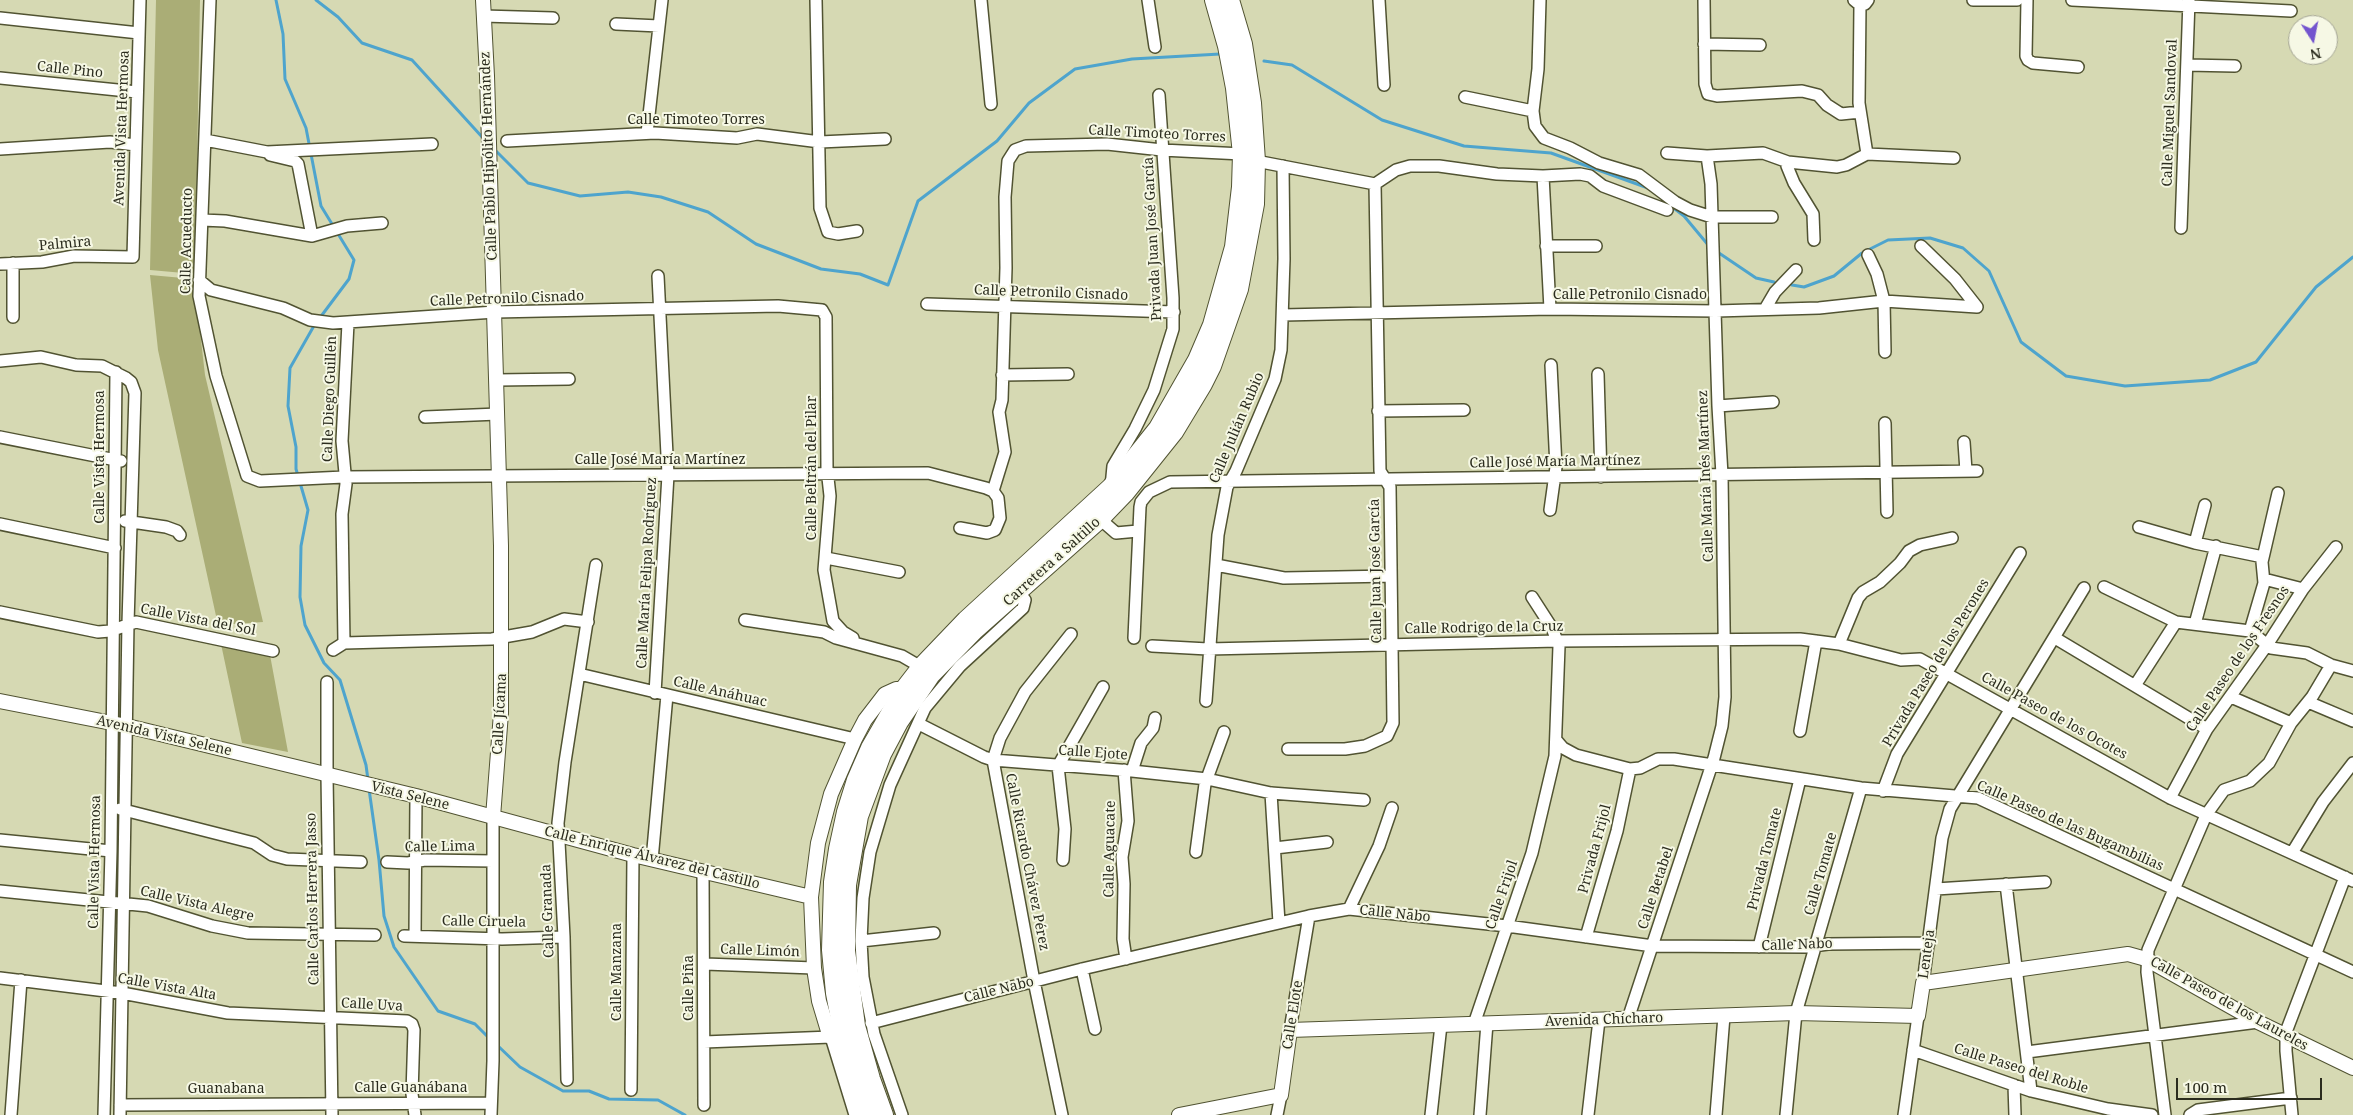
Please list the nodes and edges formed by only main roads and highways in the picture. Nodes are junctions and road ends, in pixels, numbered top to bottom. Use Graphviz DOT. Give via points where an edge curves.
graph roads {
  1 [pos="1214,0"];
  2 [pos="1230,0"];
  3 [pos="1249,157"];
  4 [pos="1119,489"];
  5 [pos="867,1115"];
  1 -- 3 [label="main road, Carretera a Saltillo" via="1231,62"];
  2 -- 3 [label="main road, Carretera a Saltillo" via="1246,59 1252,103"];
  3 -- 4 [label="main road, Carretera a Saltillo" via="1255,204 1249,244 1220,348 1189,410 1158,454"];
  4 -- 5 [label="main road, Carretera a Saltillo" via="1100,519 1018,591 955,661 918,694 882,754 859,816 851,852 845,914 848,972 856,1026 871,1079"];
  4 -- 5 [label="main road, Carretera a Saltillo" via="966,620 921,667 870,748 856,780 838,849 831,913 831,950 838,1041"];
}
